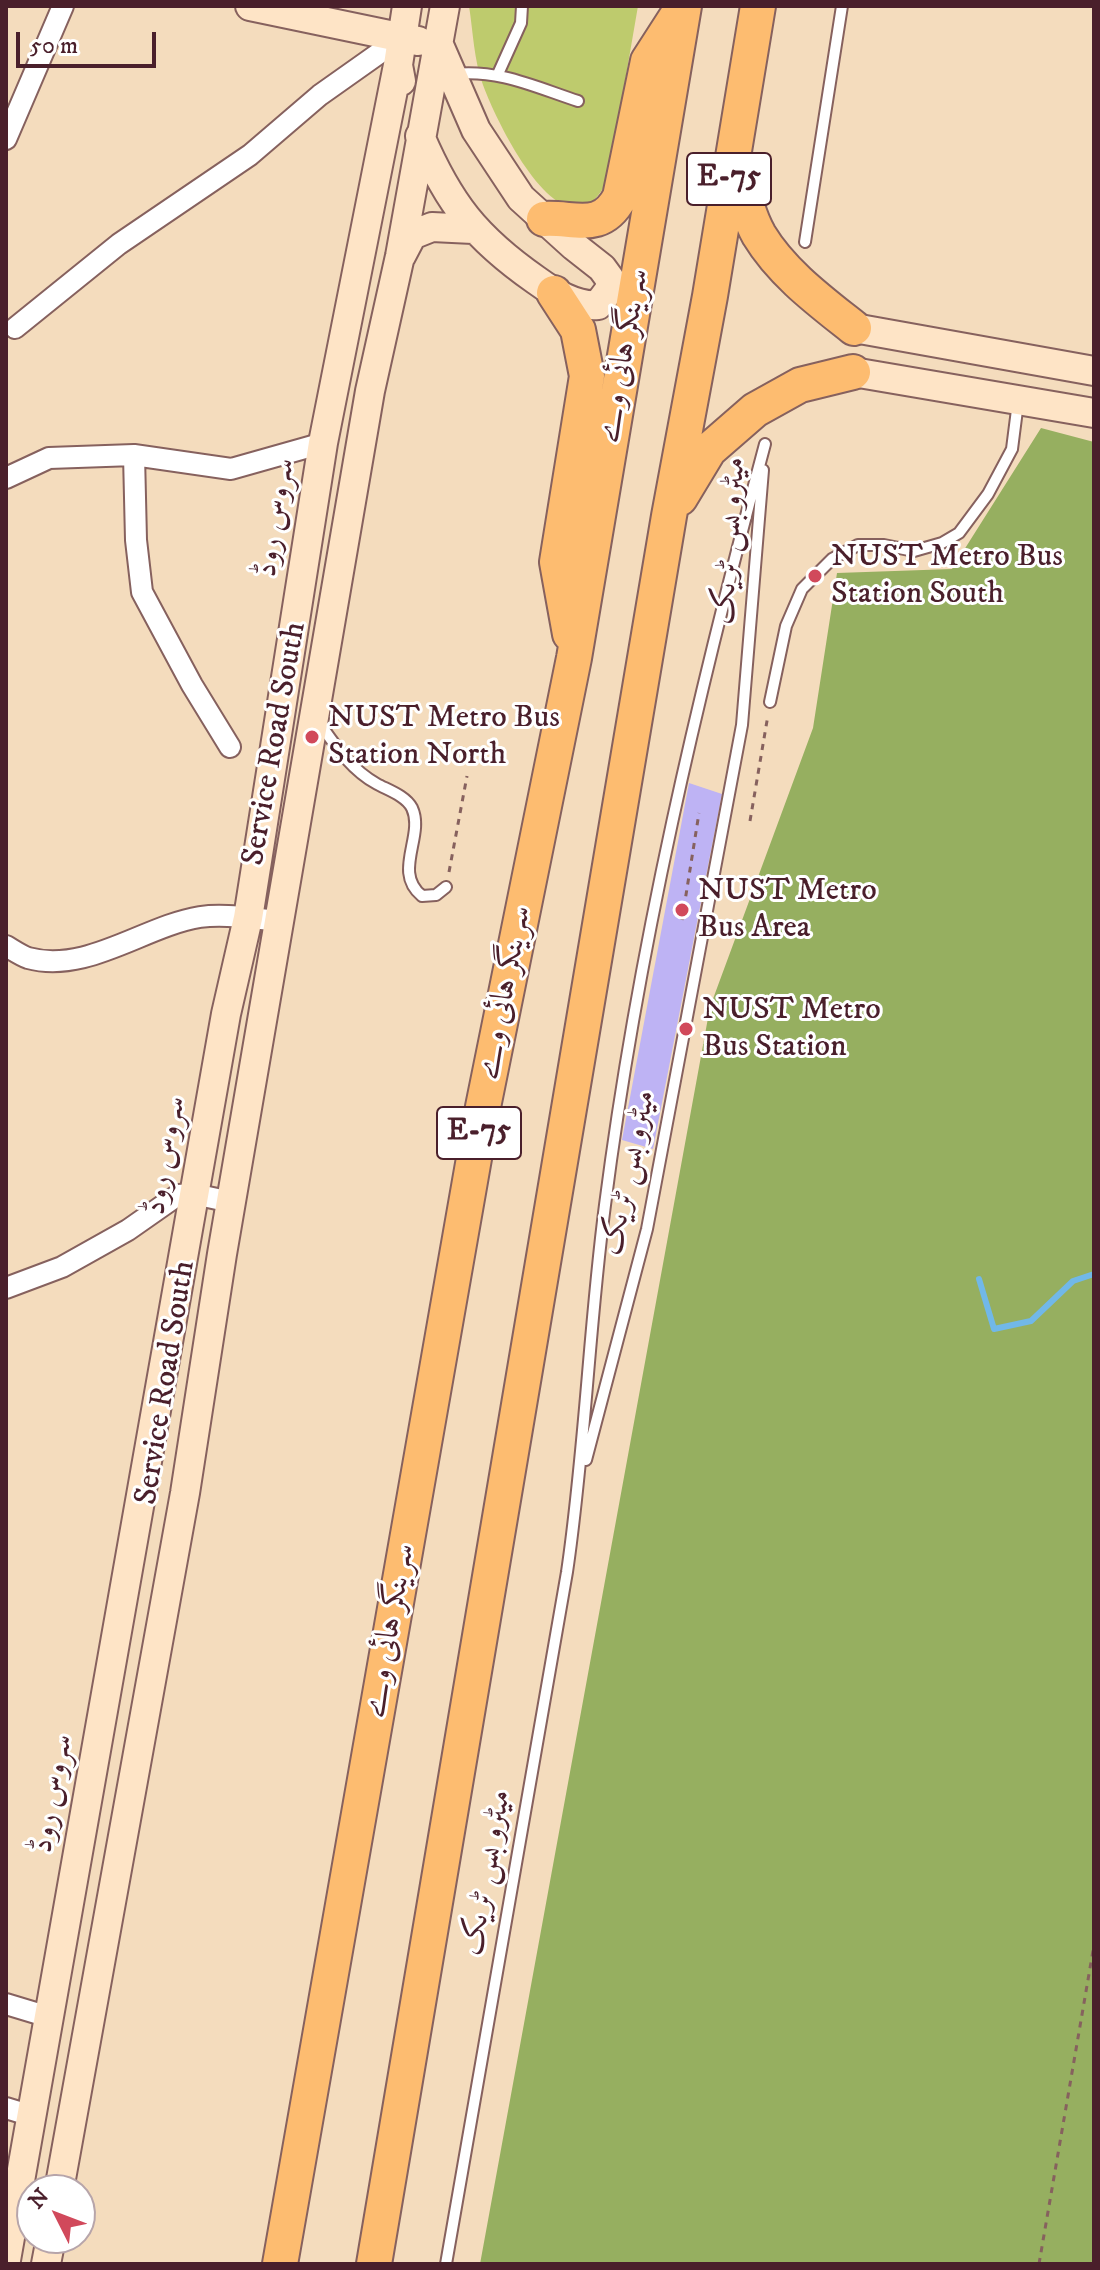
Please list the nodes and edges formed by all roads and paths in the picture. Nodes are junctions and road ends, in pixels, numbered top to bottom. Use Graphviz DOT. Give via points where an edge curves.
graph roads {
  1 [pos="63,6"];
  2 [pos="250,6"];
  3 [pos="407,6"];
  4 [pos="445,6"];
  5 [pos="522,6"];
  6 [pos="684,6"];
  7 [pos="758,6"];
  8 [pos="842,6"];
  9 [pos="439,45"];
  10 [pos="400,51"];
  11 [pos="451,74"];
  12 [pos="498,74"];
  13 [pos="578,101"];
  14 [pos="6,139"];
  15 [pos="422,140"];
  16 [pos="733,151"];
  17 [pos="544,219"];
  18 [pos="473,229"];
  19 [pos="805,242"];
  20 [pos="400,256"];
  21 [pos="562,296"];
  22 [pos="15,328"];
  23 [pos="854,328"];
  24 [pos="1094,371"];
  25 [pos="853,372"];
  26 [pos="1018,400"];
  27 [pos="1094,413"];
  28 [pos="323,443"];
  29 [pos="134,455"];
  30 [pos="6,478"];
  31 [pos="669,516"];
  32 [pos="574,658"];
  33 [pos="770,702"];
  34 [pos="315,718"];
  35 [pos="230,747"];
  36 [pos="467,776"];
  37 [pos="699,813"];
  38 [pos="750,821"];
  39 [pos="446,887"];
  40 [pos="248,918"];
  41 [pos="682,920"];
  42 [pos="280,921"];
  43 [pos="6,946"];
  44 [pos="212,1096"];
  45 [pos="249,1097"];
  46 [pos="194,1194"];
  47 [pos="231,1202"];
  48 [pos="6,1288"];
  49 [pos="579,1490"];
  50 [pos="1094,1945"];
  51 [pos="6,2004"];
  52 [pos="49,2017"];
  53 [pos="19,2112"];
  54 [pos="62,2174"];
  55 [pos="6,2260"];
  56 [pos="280,2264"];
  57 [pos="374,2264"];
  58 [pos="446,2264"];
  59 [pos="1039,2264"];
  1 -- 14 [label="street"];
  2 -- 10 [label="main road"];
  3 -- 10 [label="main road, سروس روڈ"];
  4 -- 9 [label="main road, Service Road South"];
  5 -- 12 [label="lane" via="521,23"];
  6 -- 17 [label="highway" via="648,61 615,207 594,221"];
  6 -- 32 [label="highway, سرینگر ہائی وے / E-75"];
  7 -- 16 [label="highway, E-75"];
  8 -- 19 [label="lane"];
  9 -- 10 [label="main road"];
  9 -- 11 [label="main road"];
  9 -- 15 [label="main road, Service Road South"];
  10 -- 15 [label="main road" via="410,109"];
  10 -- 22 [label="street" via="320,95 250,155 119,244"];
  10 -- 28 [label="main road, سروس روڈ"];
  11 -- 12 [label="lane"];
  11 -- 17 [label="main road" via="492,156 521,198"];
  12 -- 13 [label="lane"];
  15 -- 18 [label="main road"];
  15 -- 20 [label="main road, Service Road South"];
  16 -- 23 [label="highway" via="759,235 810,293"];
  16 -- 31 [label="highway, E-75"];
  17 -- 21 [label="main road" via="610,279 610,289 598,305"];
  18 -- 20 [label="main road" via="432,227 412,235"];
  18 -- 21 [label="main road" via="498,253"];
  20 -- 34 [label="main road, Service Road South" via="370,391"];
  21 -- 32 [label="highway" via="578,330 587,376 557,562"];
  23 -- 24 [label="main road"];
  25 -- 26 [label="main road"];
  25 -- 31 [label="highway" via="800,385 755,410 709,450"];
  26 -- 27 [label="main road"];
  26 -- 33 [label="lane" via="1012,449 959,533 914,551 858,545 832,559 802,589 786,626"];
  28 -- 29 [label="street" via="231,469"];
  28 -- 40 [label="main road, سروس روڈ"];
  29 -- 30 [label="street" via="49,458"];
  29 -- 35 [label="street" via="142,592"];
  31 -- 57 [label="highway, E-75"];
  32 -- 56 [label="highway, سرینگر ہائی وے / E-75" via="483,1107"];
  33 -- 38 [label="path"];
  34 -- 39 [label="lane" via="361,774 412,808 412,888 422,896"];
  34 -- 42 [label="main road, Service Road South"];
  36 -- 39 [label="path"];
  37 -- 41 [label="path"];
  40 -- 42 [label="street"];
  40 -- 43 [label="street" via="197,917 59,961 27,957"];
  40 -- 44 [label="main road, سروس روڈ"];
  42 -- 45 [label="main road, Service Road South"];
  44 -- 45 [label="main road"];
  44 -- 46 [label="main road, سروس روڈ"];
  45 -- 47 [label="main road, Service Road South"];
  46 -- 47 [label="street"];
  46 -- 48 [label="street" via="178,1195 62,1267"];
  46 -- 52 [label="main road, سروس روڈ"];
  47 -- 54 [label="main road, Service Road South" via="185,1493"];
  49 -- 49 [label="lane, میٹرو بس ٹریک" via="604,1207 632,1025 719,616 765,444 742,725 647,1229"];
  49 -- 58 [label="lane, میٹرو بس ٹریک"];
  50 -- 59 [label="path"];
  51 -- 52 [label="street"];
  52 -- 53 [label="main road, سروس روڈ"];
  53 -- 55 [label="main road, سروس روڈ"];
}
